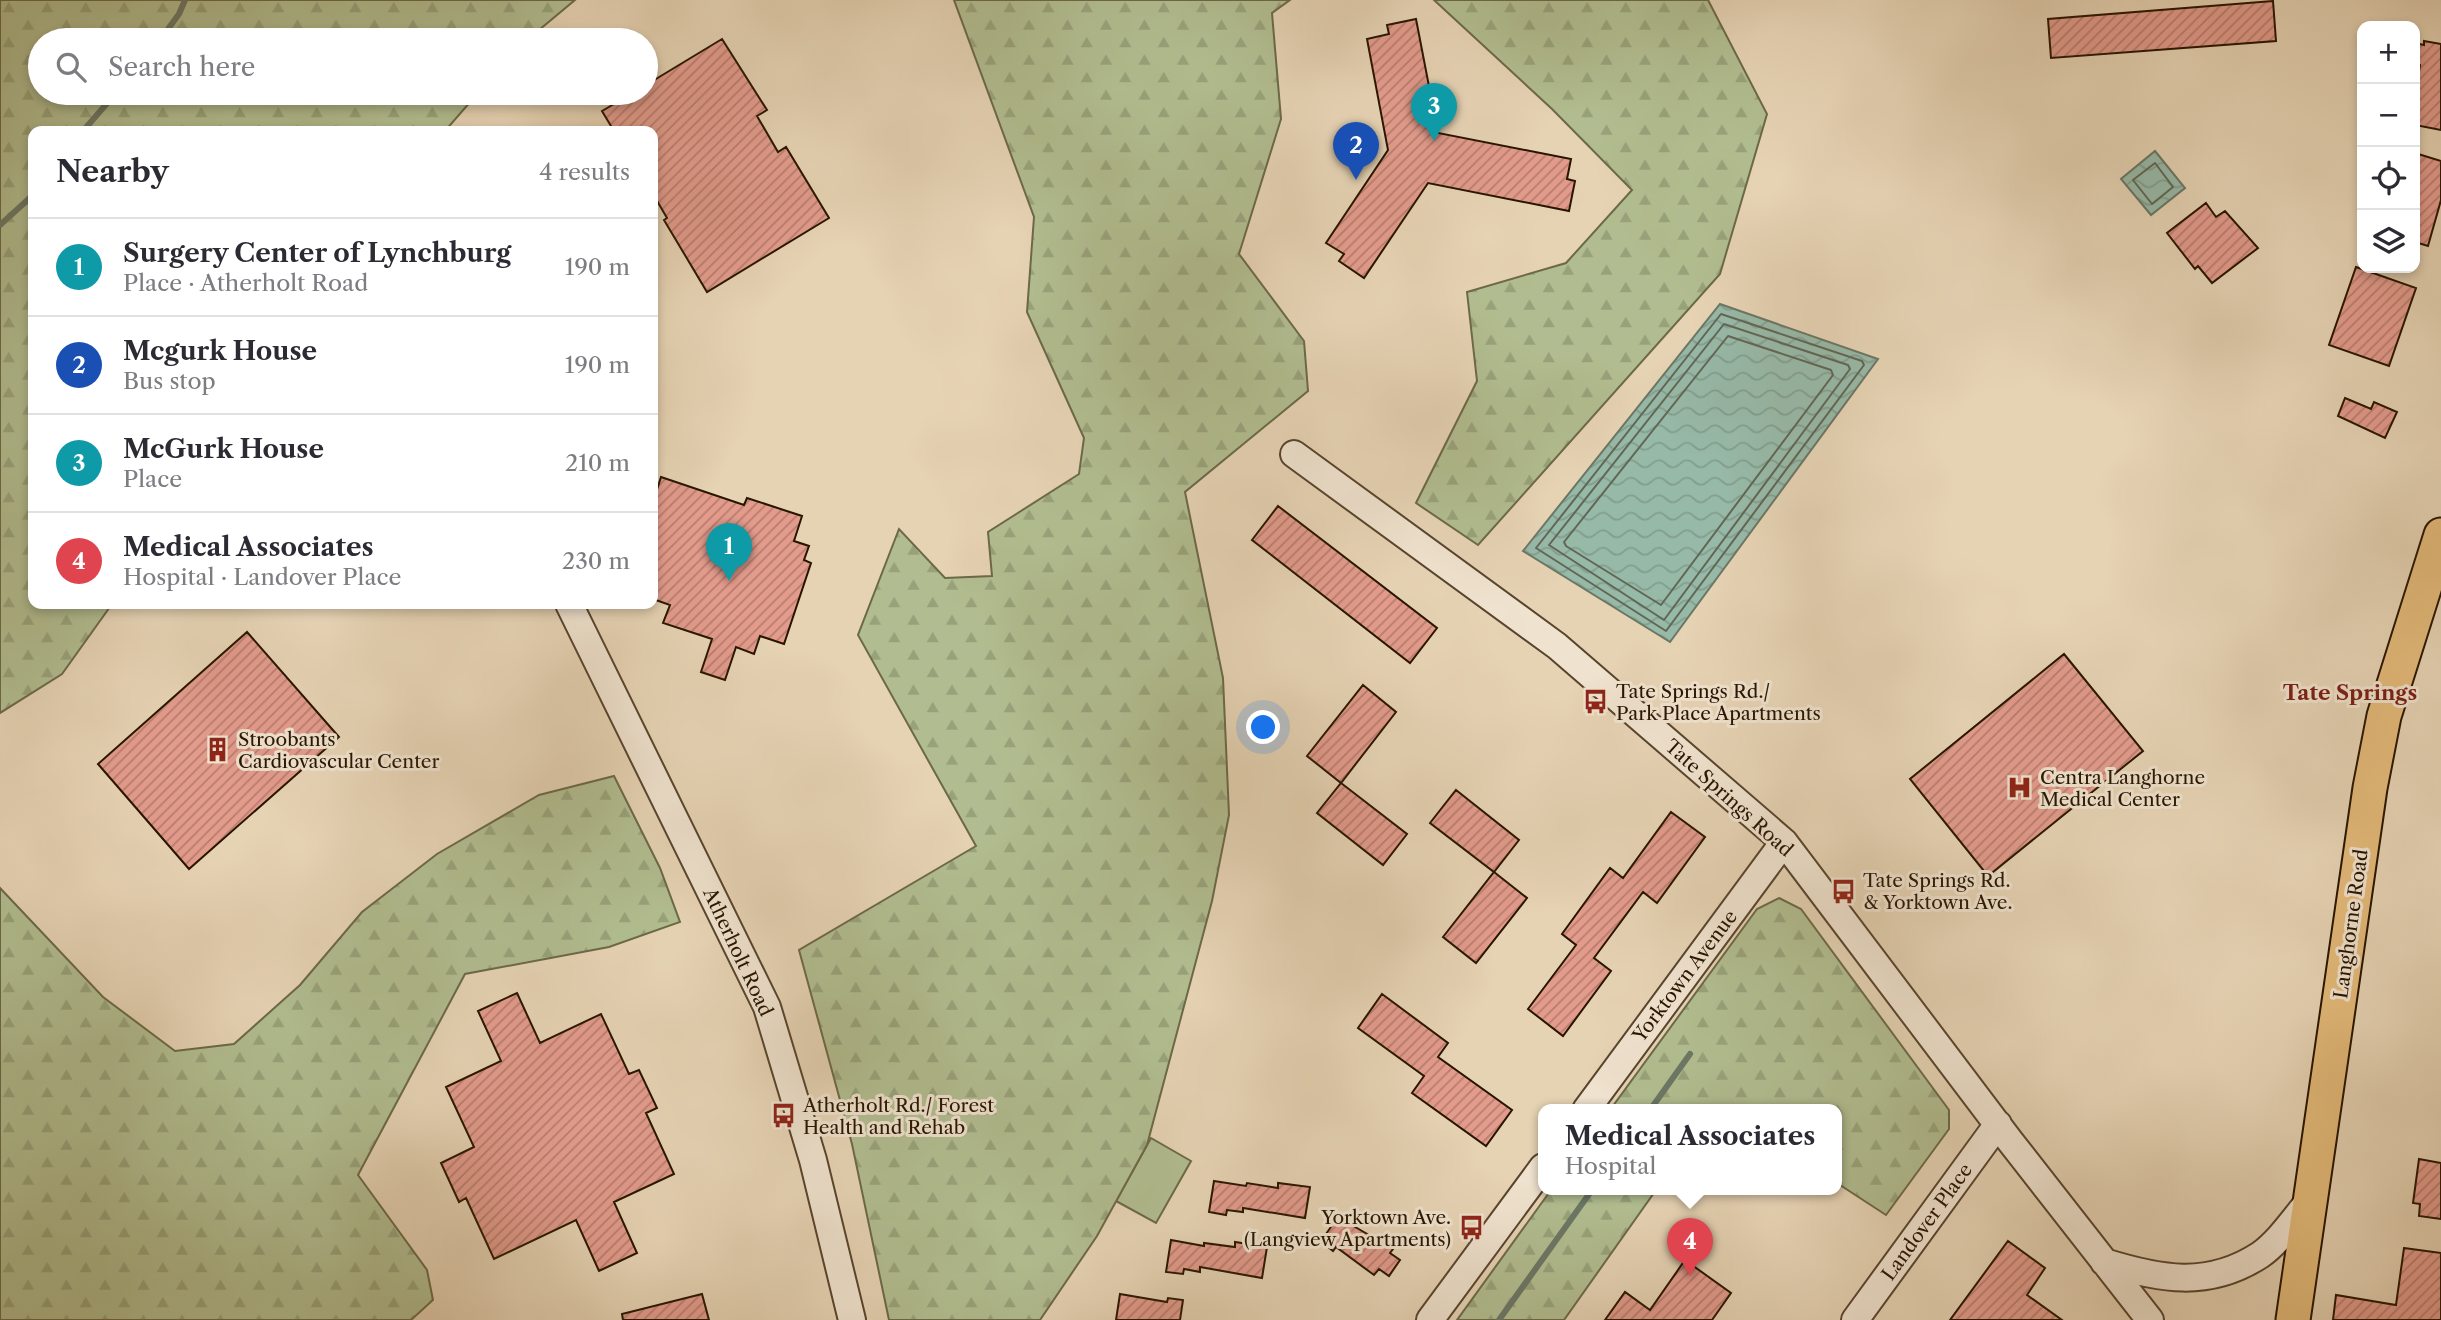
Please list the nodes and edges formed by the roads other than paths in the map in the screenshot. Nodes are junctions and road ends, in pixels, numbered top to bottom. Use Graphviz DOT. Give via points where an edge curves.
graph roads {
  1 [pos="1294,454"];
  2 [pos="2441,535"];
  3 [pos="571,609"];
  4 [pos="1784,842"];
  5 [pos="1590,1104"];
  6 [pos="1998,1124"];
  7 [pos="1538,1174"];
  8 [pos="2311,1199"];
  9 [pos="2104,1262"];
  10 [pos="852,1320"];
  11 [pos="1430,1320"];
  12 [pos="1855,1320"];
  13 [pos="2150,1320"];
  14 [pos="2293,1320"];
  1 -- 4 [label="street, Tate Springs Road" via="1557,646"];
  2 -- 8 [label="main road, Langhorne Road" via="2385,716 2370,788"];
  3 -- 10 [label="street, Atherholt Road" via="767,1007 813,1160"];
  4 -- 5 [label="street, Yorktown Avenue"];
  4 -- 6 [label="street, Tate Springs Road"];
  6 -- 9 [label="street, Tate Springs Road"];
  6 -- 12 [label="street, Landover Place"];
  7 -- 11 [label="street"];
  8 -- 9 [label="street" via="2265,1250 2229,1269 2194,1279 2153,1277"];
  8 -- 14 [label="main road, Langhorne Road"];
  9 -- 13 [label="street, Tate Springs Road"];
}
